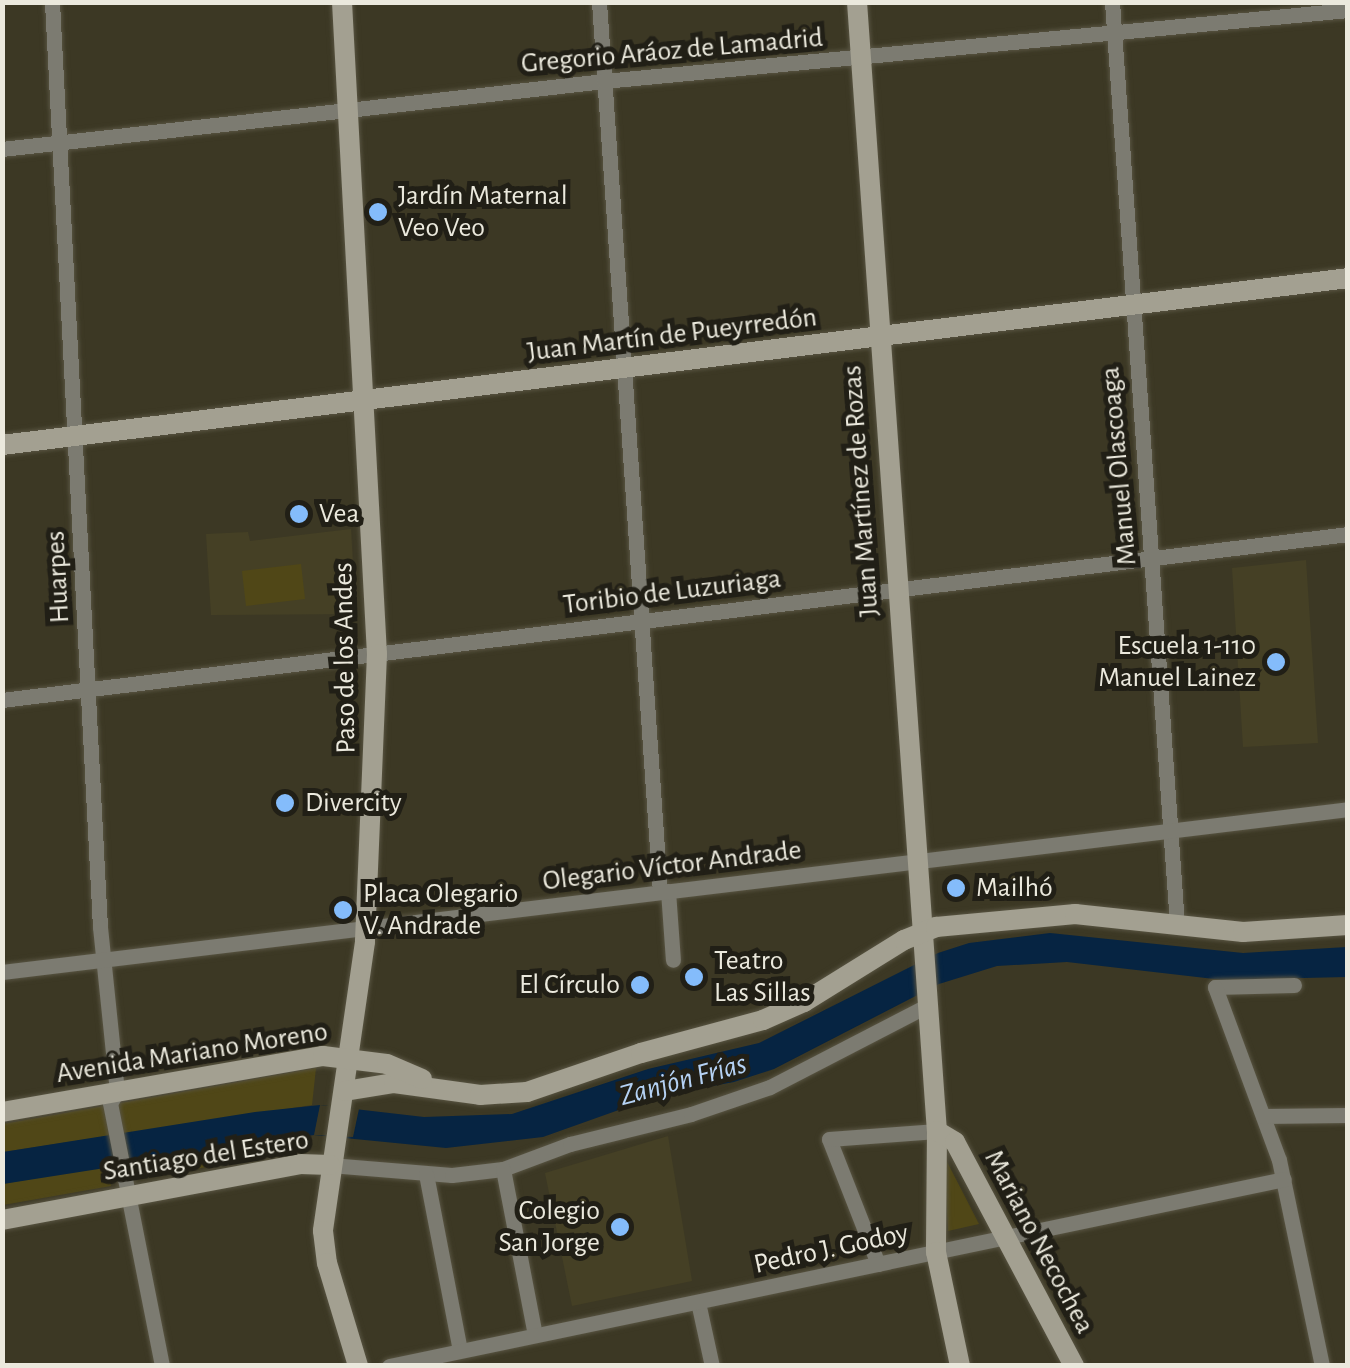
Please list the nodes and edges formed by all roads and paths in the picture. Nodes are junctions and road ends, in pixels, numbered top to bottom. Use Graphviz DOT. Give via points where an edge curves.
graph roads {
  1 [pos="52,2"];
  2 [pos="342,2"];
  3 [pos="598,2"];
  4 [pos="857,2"];
  5 [pos="1112,2"];
  6 [pos="1288,9"];
  7 [pos="1348,10"];
  8 [pos="1114,34"];
  9 [pos="861,58"];
  10 [pos="604,81"];
  11 [pos="348,109"];
  12 [pos="60,141"];
  13 [pos="2,148"];
  14 [pos="1348,278"];
  15 [pos="1130,306"];
  16 [pos="878,337"];
  17 [pos="625,368"];
  18 [pos="363,401"];
  19 [pos="75,436"];
  20 [pos="2,446"];
  21 [pos="1348,534"];
  22 [pos="1152,558"];
  23 [pos="896,590"];
  24 [pos="641,622"];
  25 [pos="377,654"];
  26 [pos="88,689"];
  27 [pos="2,700"];
  28 [pos="1348,810"];
  29 [pos="1169,831"];
  30 [pos="916,861"];
  31 [pos="664,892"];
  32 [pos="1348,925"];
  33 [pos="1176,926"];
  34 [pos="366,928"];
  35 [pos="922,932"];
  36 [pos="103,960"];
  37 [pos="673,960"];
  38 [pos="2,972"];
  39 [pos="924,983"];
  40 [pos="1294,985"];
  41 [pos="356,1016"];
  42 [pos="350,1057"];
  43 [pos="387,1064"];
  44 [pos="444,1088"];
  45 [pos="117,1092"];
  46 [pos="343,1099"];
  47 [pos="2,1112"];
  48 [pos="1348,1115"];
  49 [pos="1263,1116"];
  50 [pos="936,1131"];
  51 [pos="330,1164"];
  52 [pos="502,1169"];
  53 [pos="426,1174"];
  54 [pos="1284,1179"];
  55 [pos="128,1197"];
  56 [pos="2,1220"];
  57 [pos="1007,1237"];
  58 [pos="936,1252"];
  59 [pos="878,1264"];
  60 [pos="698,1302"];
  61 [pos="535,1335"];
  62 [pos="464,1349"];
  63 [pos="162,1366"];
  64 [pos="358,1366"];
  65 [pos="389,1366"];
  66 [pos="472,1366"];
  67 [pos="712,1366"];
  68 [pos="960,1366"];
  69 [pos="1074,1366"];
  70 [pos="1322,1366"];
  1 -- 12 [label="street, Huarpes"];
  2 -- 11 [label="street, Paso de los Andes"];
  3 -- 10 [label="street"];
  4 -- 9 [label="street, Juan Martínez de Rozas"];
  5 -- 8 [label="street, Manuel Olascoaga"];
  6 -- 7 [label="street, Gregorio Aráoz de Lamadrid"];
  6 -- 8 [label="street, Gregorio Aráoz de Lamadrid"];
  8 -- 9 [label="street, Gregorio Aráoz de Lamadrid"];
  8 -- 15 [label="street, Manuel Olascoaga"];
  9 -- 10 [label="street, Gregorio Aráoz de Lamadrid"];
  9 -- 16 [label="street, Juan Martínez de Rozas"];
  10 -- 11 [label="street, Gregorio Aráoz de Lamadrid"];
  10 -- 17 [label="street"];
  11 -- 12 [label="street, Gregorio Aráoz de Lamadrid"];
  11 -- 18 [label="street, Paso de los Andes"];
  12 -- 13 [label="street, Gregorio Aráoz de Lamadrid"];
  12 -- 19 [label="street, Huarpes"];
  14 -- 15 [label="street, Juan Martín de Pueyrredón"];
  15 -- 16 [label="street, Juan Martín de Pueyrredón"];
  15 -- 22 [label="street, Manuel Olascoaga"];
  16 -- 17 [label="street, Juan Martín de Pueyrredón"];
  16 -- 23 [label="street, Juan Martínez de Rozas"];
  17 -- 18 [label="street, Juan Martín de Pueyrredón"];
  17 -- 24 [label="street"];
  18 -- 19 [label="street, Juan Martín de Pueyrredón"];
  18 -- 25 [label="street, Paso de los Andes"];
  19 -- 20 [label="street, Juan Martín de Pueyrredón"];
  19 -- 26 [label="street, Huarpes"];
  21 -- 22 [label="street, Toribio de Luzuriaga"];
  22 -- 23 [label="street, Toribio de Luzuriaga"];
  22 -- 29 [label="street, Manuel Olascoaga"];
  23 -- 24 [label="street, Toribio de Luzuriaga"];
  23 -- 30 [label="street, Juan Martínez de Rozas"];
  24 -- 25 [label="street, Toribio de Luzuriaga"];
  24 -- 31 [label="street"];
  25 -- 26 [label="street, Toribio de Luzuriaga"];
  25 -- 34 [label="street, Paso de los Andes"];
  26 -- 27 [label="street, Toribio de Luzuriaga"];
  26 -- 36 [label="street, Huarpes"];
  28 -- 29 [label="street, Olegario Víctor Andrade"];
  29 -- 30 [label="street, Olegario Víctor Andrade"];
  29 -- 33 [label="street, Manuel Olascoaga"];
  30 -- 31 [label="street, Olegario Víctor Andrade"];
  30 -- 35 [label="street, Juan Martínez de Rozas"];
  31 -- 34 [label="street, Olegario Víctor Andrade"];
  31 -- 37 [label="street"];
  32 -- 33 [label="street, Avenida Mariano Moreno" via="1243,932"];
  33 -- 35 [label="street, Avenida Mariano Moreno" via="1051,914"];
  34 -- 36 [label="street, Olegario Víctor Andrade"];
  34 -- 41 [label="street, Paso de los Andes"];
  35 -- 39 [label="street, Juan Martínez de Rozas"];
  35 -- 44 [label="street, Avenida Mariano Moreno" via="763,1020 527,1092 492,1096"];
  36 -- 38 [label="street, Olegario Víctor Andrade"];
  36 -- 45 [label="street, Huarpes"];
  39 -- 50 [label="street"];
  39 -- 52 [label="street, Santiago del Estero" via="770,1087"];
  40 -- 49 [label="street" via="1215,987"];
  41 -- 42 [label="street, Paso de los Andes"];
  41 -- 43 [label="street" via="369,1047"];
  42 -- 43 [label="street, Avenida Mariano Moreno"];
  42 -- 45 [label="street, Avenida Mariano Moreno" via="312,1057"];
  42 -- 46 [label="street, Paso de los Andes"];
  43 -- 44 [label="street, Avenida Mariano Moreno"];
  44 -- 46 [label="street, Avenida Mariano Moreno" via="394,1084"];
  45 -- 47 [label="street, Avenida Mariano Moreno"];
  45 -- 55 [label="street, Huarpes" via="110,1103"];
  46 -- 51 [label="street, Paso de los Andes"];
  48 -- 49 [label="street"];
  49 -- 54 [label="street"];
  50 -- 57 [label="street, Mariano Necochea" via="954,1142"];
  50 -- 58 [label="street"];
  50 -- 59 [label="street" via="829,1139"];
  51 -- 53 [label="street, Santiago del Estero"];
  51 -- 55 [label="street, Santiago del Estero"];
  51 -- 64 [label="street, Paso de los Andes" via="323,1244"];
  52 -- 53 [label="street, Santiago del Estero"];
  52 -- 61 [label="street"];
  53 -- 62 [label="street"];
  54 -- 57 [label="street, Pedro J. Godoy"];
  54 -- 70 [label="street"];
  55 -- 56 [label="street, Santiago del Estero"];
  55 -- 63 [label="street, Huarpes"];
  57 -- 58 [label="street, Pedro J. Godoy"];
  57 -- 69 [label="street, Mariano Necochea"];
  58 -- 59 [label="street, Pedro J. Godoy"];
  58 -- 68 [label="street"];
  59 -- 60 [label="street, Pedro J. Godoy"];
  60 -- 61 [label="street, Pedro J. Godoy"];
  60 -- 67 [label="street"];
  61 -- 62 [label="street, Pedro J. Godoy"];
  62 -- 65 [label="street, Pedro J. Godoy"];
  62 -- 66 [label="street"];
}
